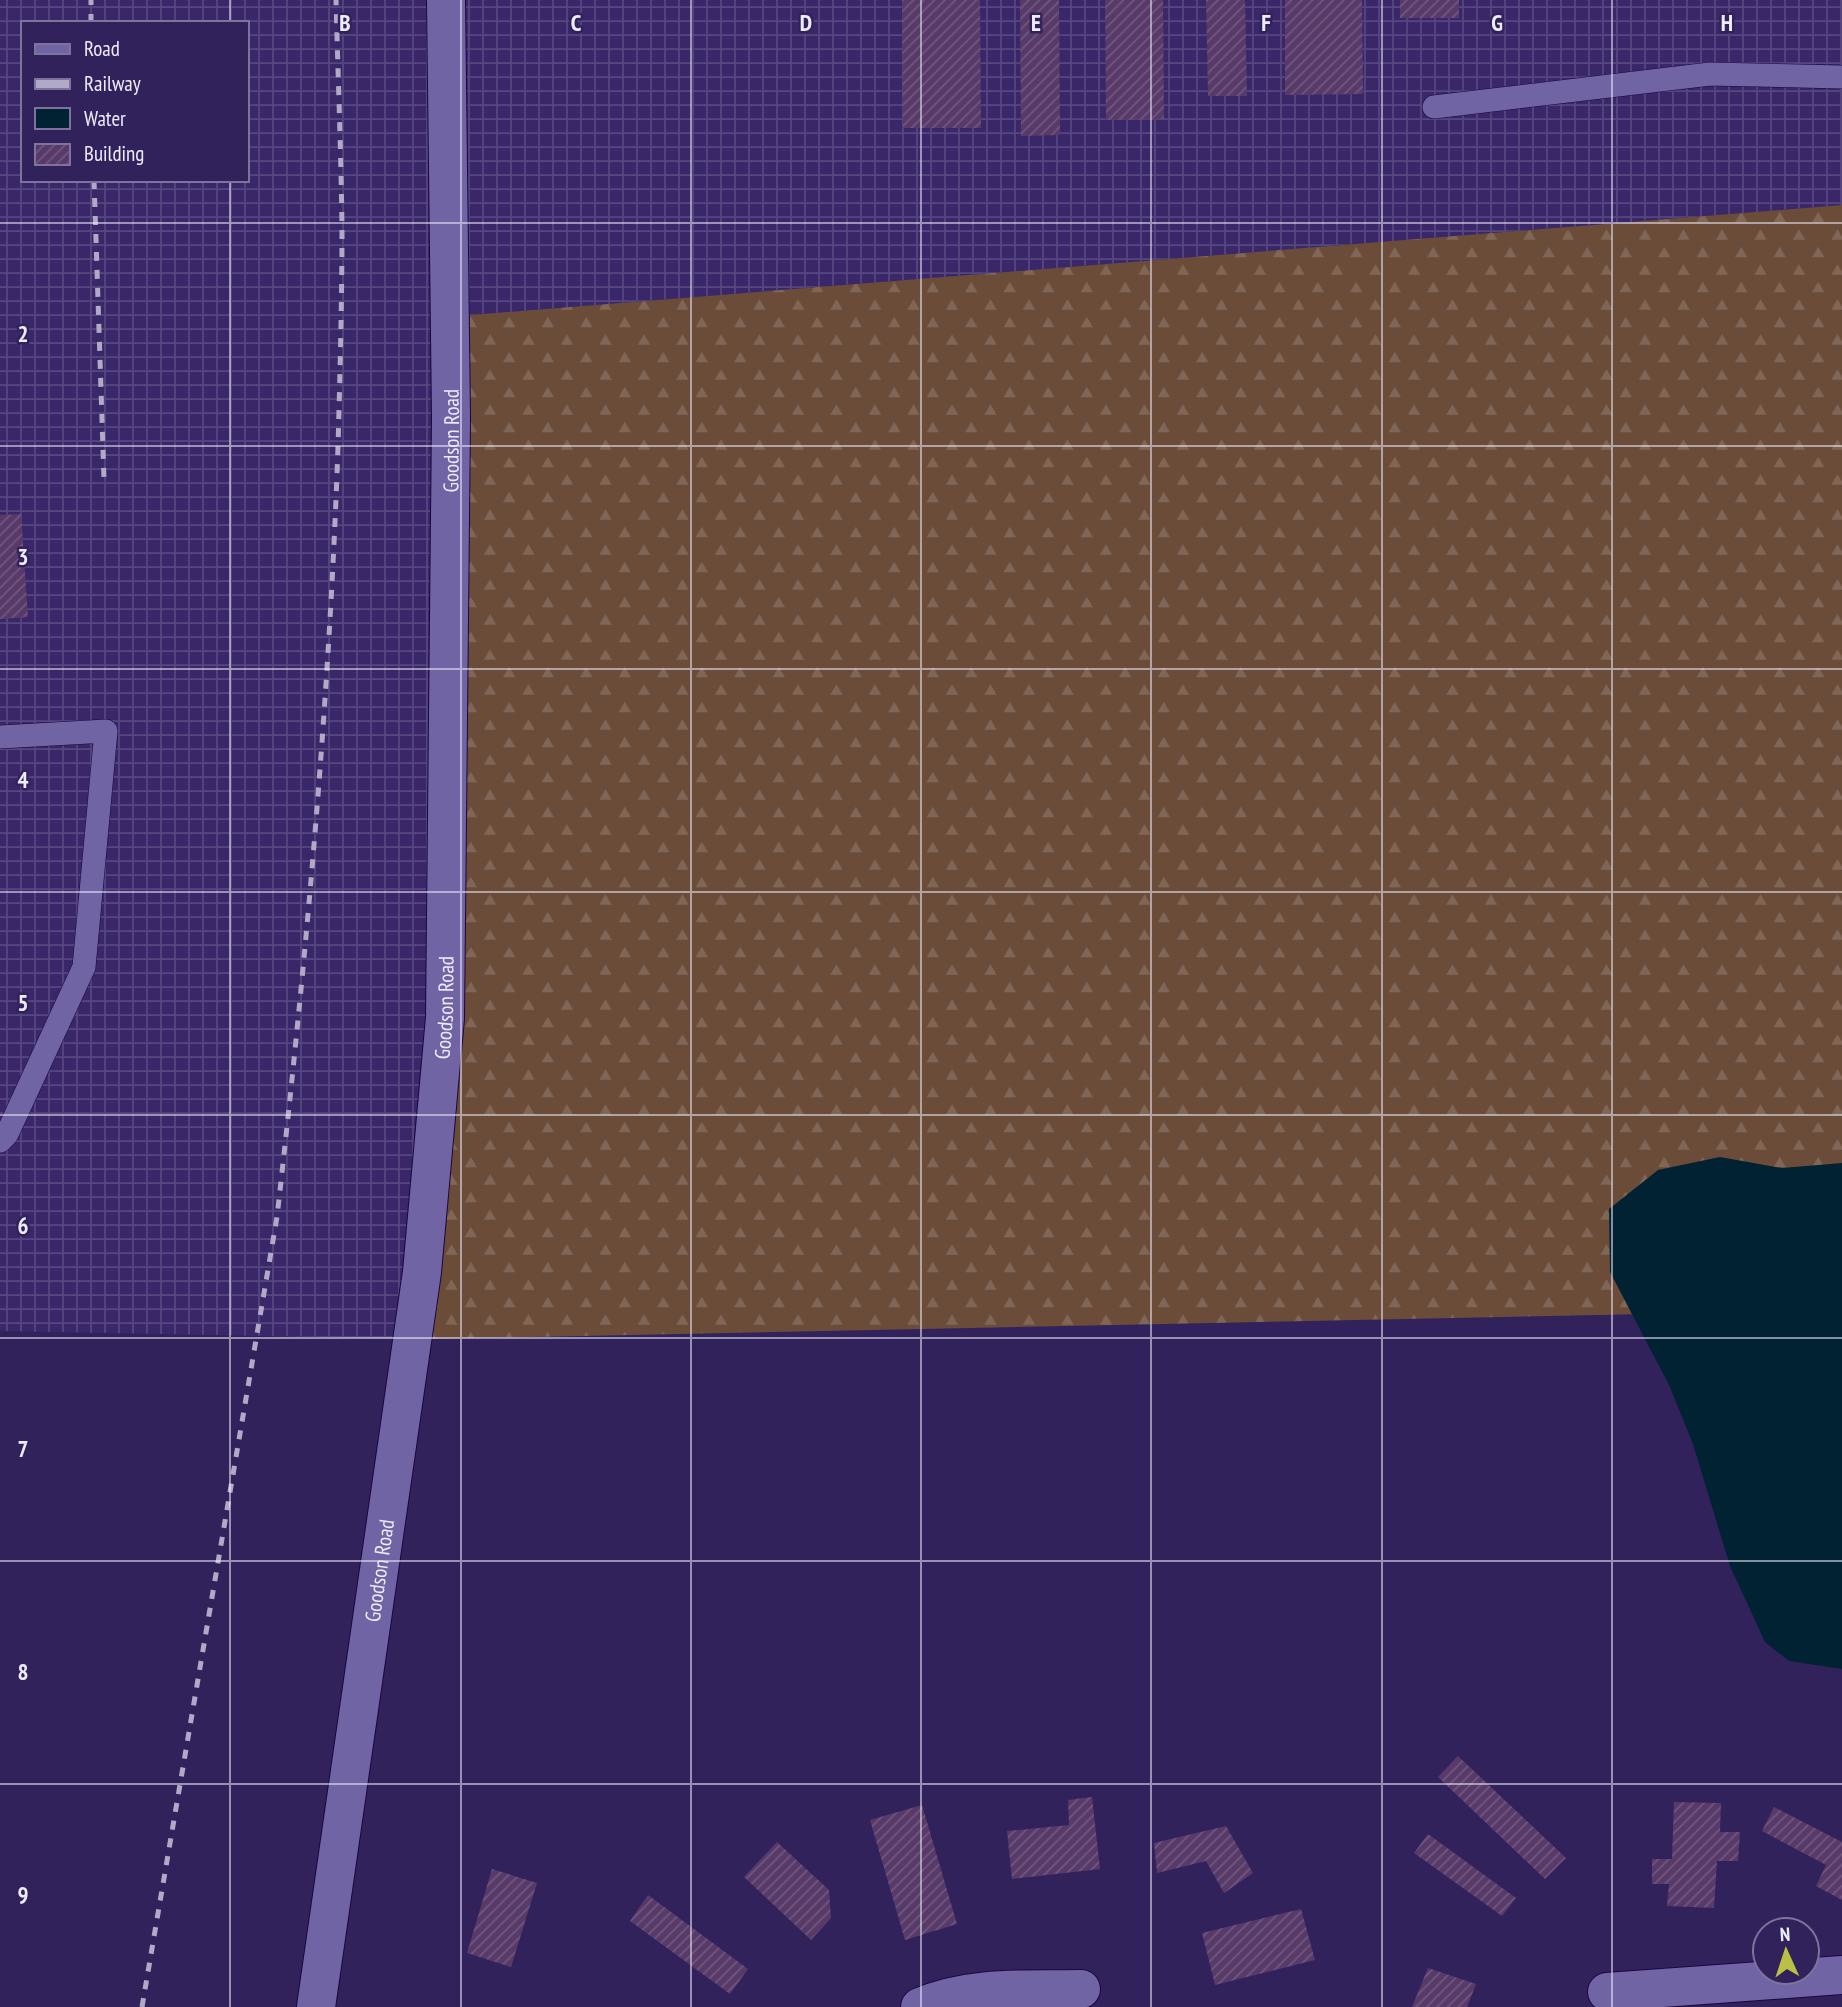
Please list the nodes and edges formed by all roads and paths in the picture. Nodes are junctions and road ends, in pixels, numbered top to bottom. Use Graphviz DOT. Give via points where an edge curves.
graph roads {
  1 [pos="446,0"];
  2 [pos="1842,77"];
  3 [pos="1434,107"];
  4 [pos="0,737"];
  5 [pos="0,1141"];
  6 [pos="1842,1975"];
  7 [pos="1081,1989"];
  8 [pos="1607,1992"];
  9 [pos="316,2007"];
  10 [pos="920,2007"];
  1 -- 9 [label="street, Goodson Road" via="451,418 445,1018 422,1272"];
  2 -- 3 [label="lane" via="1710,74"];
  4 -- 5 [label="lane" via="106,732 83,967"];
  6 -- 8 [label="street"];
  7 -- 10 [label="street" via="984,1990"];
}
